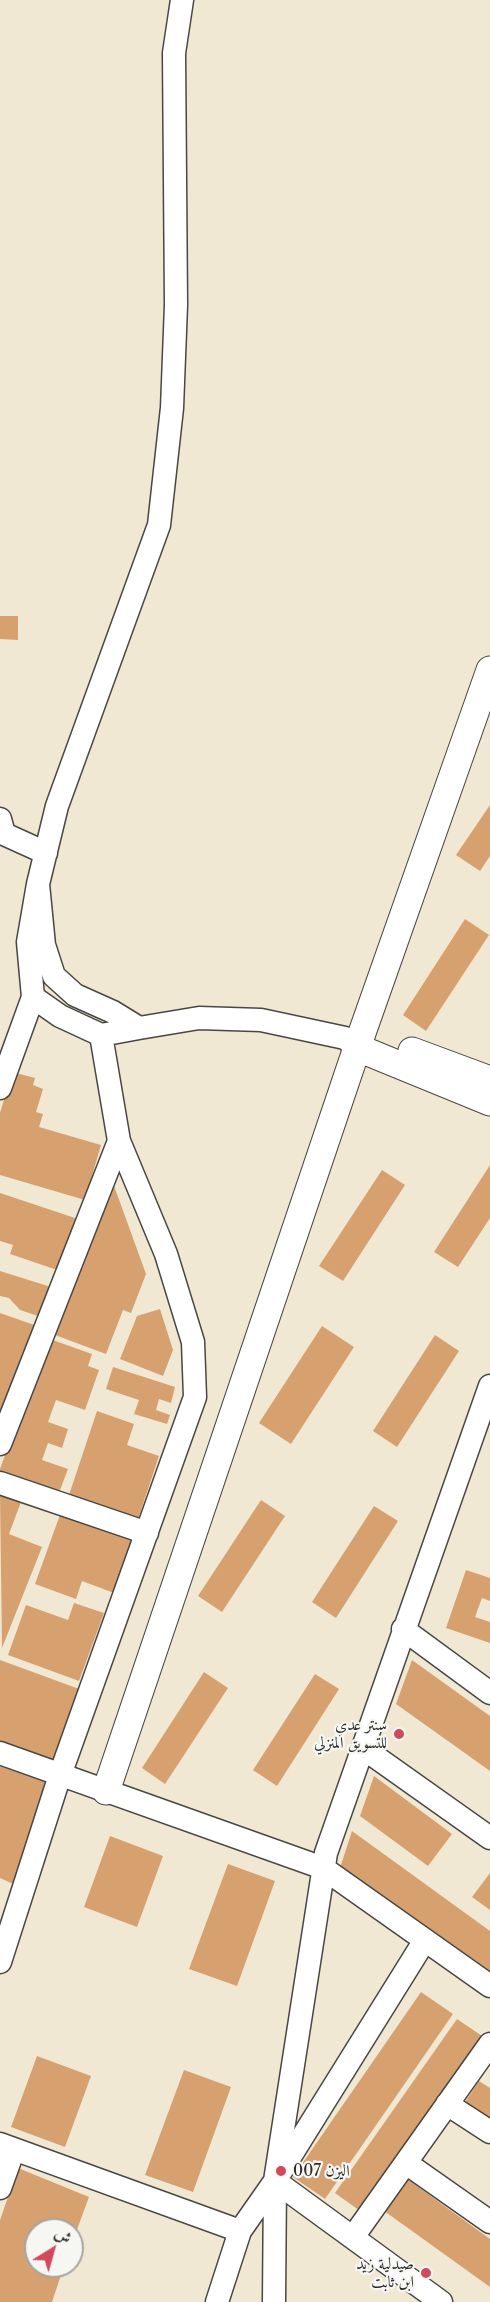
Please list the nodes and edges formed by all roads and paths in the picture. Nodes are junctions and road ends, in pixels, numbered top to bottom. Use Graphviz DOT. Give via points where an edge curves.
graph roads {
  1 [pos="182,0"];
  2 [pos="490,670"];
  3 [pos="0,819"];
  4 [pos="46,853"];
  5 [pos="38,884"];
  6 [pos="33,997"];
  7 [pos="138,1028"];
  8 [pos="101,1035"];
  9 [pos="355,1040"];
  10 [pos="490,1080"];
  11 [pos="0,1088"];
  12 [pos="490,1102"];
  13 [pos="119,1140"];
  14 [pos="490,1386"];
  15 [pos="0,1444"];
  16 [pos="0,1483"];
  17 [pos="147,1533"];
  18 [pos="403,1629"];
  19 [pos="490,1693"];
  20 [pos="363,1748"];
  21 [pos="0,1754"];
  22 [pos="60,1775"];
  23 [pos="106,1791"];
  24 [pos="490,1838"];
  25 [pos="323,1868"];
  26 [pos="425,1940"];
  27 [pos="0,1962"];
  28 [pos="490,1986"];
  29 [pos="490,2044"];
  30 [pos="447,2104"];
  31 [pos="490,2132"];
  32 [pos="7,2147"];
  33 [pos="406,2163"];
  34 [pos="275,2181"];
  35 [pos="0,2188"];
  36 [pos="490,2222"];
  37 [pos="240,2230"];
  38 [pos="353,2237"];
  39 [pos="217,2302"];
  40 [pos="274,2302"];
  41 [pos="441,2302"];
  1 -- 4 [label="street" via="174,53 176,305 172,408 159,525 57,806"];
  2 -- 9 [label="main road"];
  3 -- 4 [label="street" via="4,834"];
  4 -- 5 [label="street"];
  5 -- 6 [label="street" via="28,942"];
  5 -- 7 [label="street" via="44,945 54,976 75,995"];
  6 -- 8 [label="street" via="60,1016"];
  6 -- 11 [label="street"];
  7 -- 8 [label="street"];
  7 -- 9 [label="street" via="199,1018 261,1020"];
  8 -- 13 [label="street"];
  9 -- 10 [label="main road"];
  9 -- 12 [label="main road"];
  9 -- 23 [label="main road"];
  13 -- 15 [label="street"];
  13 -- 17 [label="street" via="166,1254 193,1342 195,1397"];
  14 -- 18 [label="street"];
  16 -- 17 [label="street"];
  17 -- 22 [label="street"];
  18 -- 19 [label="street"];
  18 -- 20 [label="street"];
  20 -- 24 [label="street"];
  20 -- 25 [label="street"];
  21 -- 22 [label="street"];
  22 -- 23 [label="street"];
  22 -- 27 [label="street"];
  23 -- 25 [label="street"];
  25 -- 26 [label="street"];
  25 -- 34 [label="street"];
  26 -- 28 [label="street"];
  26 -- 34 [label="street"];
  29 -- 30 [label="street"];
  30 -- 31 [label="street"];
  30 -- 33 [label="street"];
  32 -- 35 [label="street"];
  32 -- 37 [label="street"];
  33 -- 36 [label="street"];
  33 -- 38 [label="street"];
  34 -- 37 [label="street"];
  34 -- 38 [label="street"];
  34 -- 40 [label="street"];
  37 -- 39 [label="street"];
  38 -- 41 [label="street"];
}
